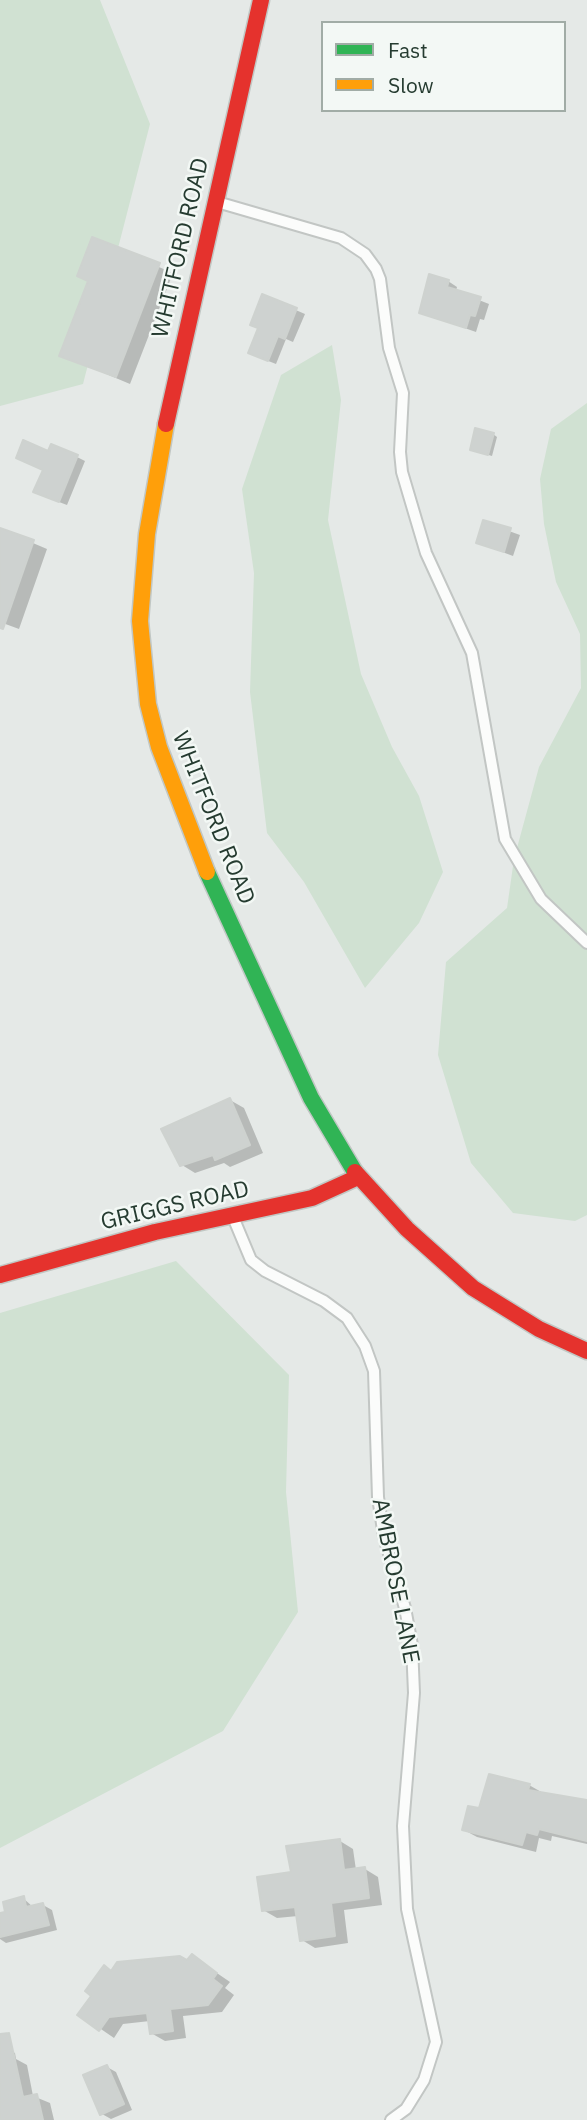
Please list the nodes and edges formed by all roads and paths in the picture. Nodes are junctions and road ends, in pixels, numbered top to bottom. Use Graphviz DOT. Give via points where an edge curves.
graph roads {
  1 [pos="261,0"];
  2 [pos="215,201"];
  3 [pos="587,943"];
  4 [pos="358,1177"];
  5 [pos="232,1215"];
  6 [pos="0,1275"];
  7 [pos="587,1351"];
  8 [pos="391,2120"];
  1 -- 2 [label="main road, WHITFORD ROAD"];
  2 -- 3 [label="lane" via="341,238 365,254 376,269 389,348 403,393 402,472 426,553 472,653 505,839 541,899"];
  2 -- 4 [label="main road, WHITFORD ROAD" via="172,388 147,534 140,621 148,704 193,842 311,1098"];
  4 -- 5 [label="main road, GRIGGS ROAD" via="312,1198"];
  4 -- 7 [label="main road, WHITFORD ROAD" via="415,1237 473,1288 539,1329"];
  5 -- 6 [label="main road, GRIGGS ROAD"];
  5 -- 8 [label="lane, AMBROSE LANE" via="251,1260 346,1318 365,1346 374,1371 377,1497 412,1645 414,1693 403,1826 407,1909 436,2042 424,2080 406,2109"];
}
